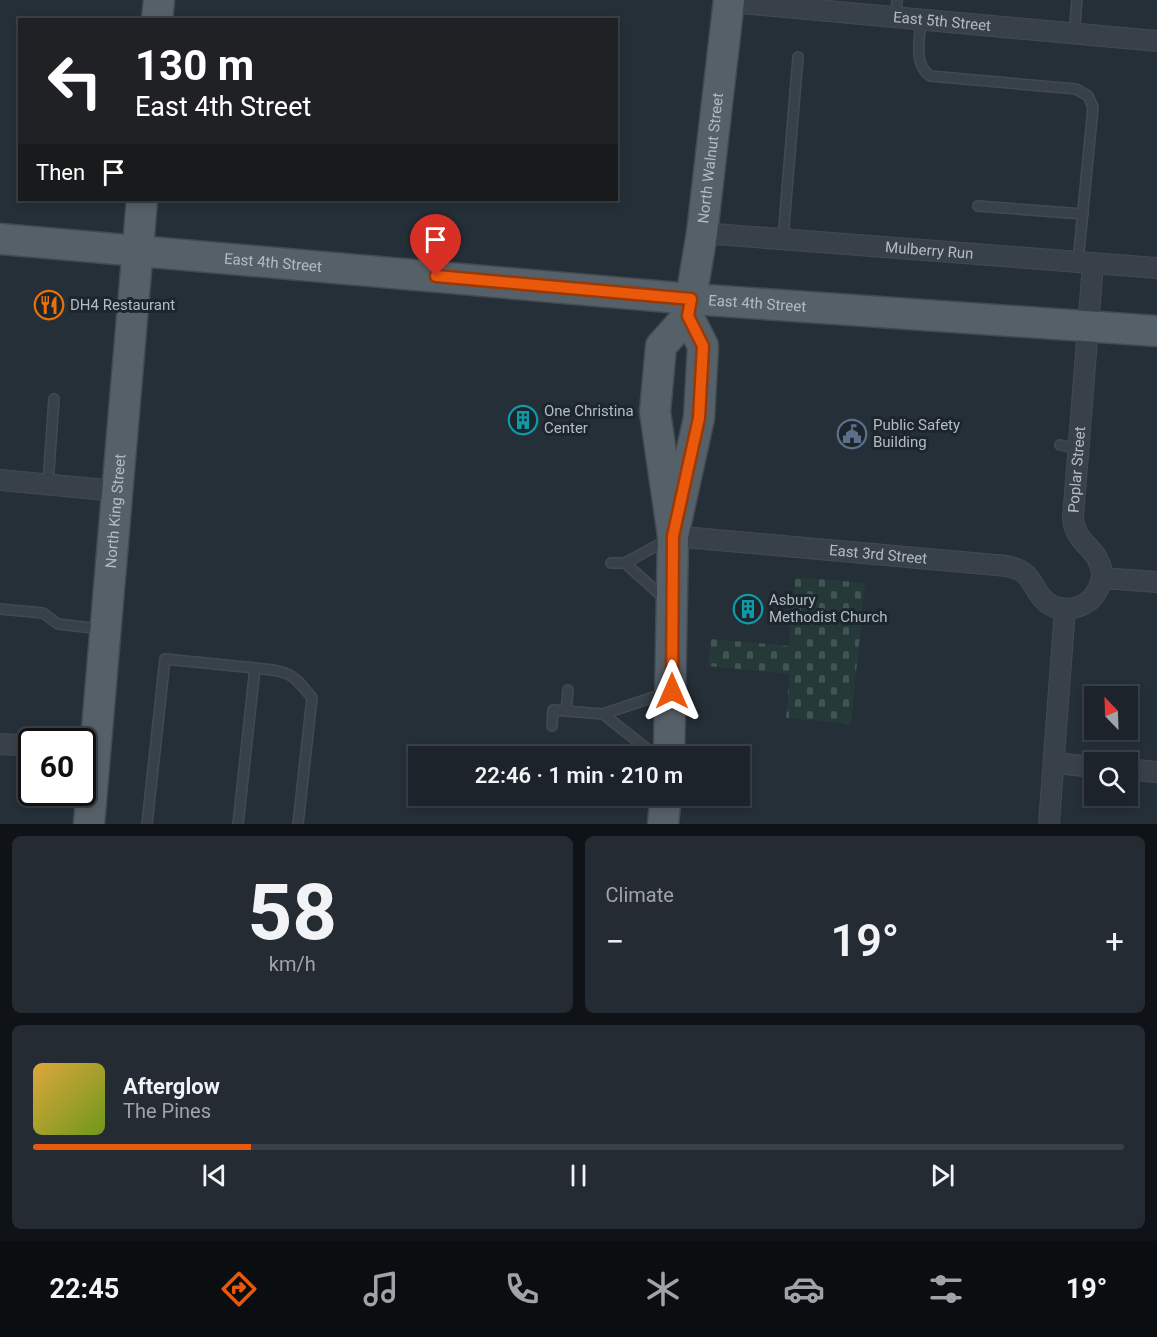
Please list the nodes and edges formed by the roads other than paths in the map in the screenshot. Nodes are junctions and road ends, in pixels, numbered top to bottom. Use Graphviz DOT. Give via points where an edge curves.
graph roads {
  1 [pos="159,0"];
  2 [pos="1077,0"];
  3 [pos="729,1"];
  4 [pos="896,9"];
  5 [pos="157,18"];
  6 [pos="921,20"];
  7 [pos="1074,33"];
  8 [pos="1157,41"];
  9 [pos="798,57"];
  10 [pos="142,201"];
  11 [pos="978,206"];
  12 [pos="1083,214"];
  13 [pos="702,233"];
  14 [pos="783,238"];
  15 [pos="0,239"];
  16 [pos="138,250"];
  17 [pos="1086,263"];
  18 [pos="1157,268"];
  19 [pos="690,308"];
  20 [pos="1089,326"];
  21 [pos="1157,331"];
  22 [pos="54,399"];
  23 [pos="1059,445"];
  24 [pos="1079,449"];
  25 [pos="0,480"];
  26 [pos="48,484"];
  27 [pos="117,491"];
  28 [pos="673,536"];
  29 [pos="611,563"];
  30 [pos="625,563"];
  31 [pos="1102,578"];
  32 [pos="1157,582"];
  33 [pos="672,605"];
  34 [pos="0,609"];
  35 [pos="1065,609"];
  36 [pos="106,630"];
  37 [pos="255,668"];
  38 [pos="568,690"];
  39 [pos="672,691"];
  40 [pos="566,711"];
  41 [pos="603,714"];
  42 [pos="552,726"];
  43 [pos="92,728"];
  44 [pos="0,744"];
  45 [pos="18,745"];
  46 [pos="643,746"];
  47 [pos="669,746"];
  48 [pos="1054,763"];
  49 [pos="1084,766"];
  50 [pos="1138,770"];
  51 [pos="1157,772"];
  52 [pos="89,806"];
  53 [pos="665,806"];
  54 [pos="89,824"];
  55 [pos="147,824"];
  56 [pos="238,824"];
  57 [pos="298,824"];
  58 [pos="663,824"];
  59 [pos="1049,824"];
  1 -- 5 [label="main road"];
  2 -- 7 [label="lane"];
  3 -- 4 [label="street, East 5th Street"];
  3 -- 13 [label="main road, North Walnut Street"];
  4 -- 6 [label="street, East 5th Street"];
  6 -- 7 [label="street, East 5th Street"];
  6 -- 12 [label="lane" via="919,60 922,70 930,76 1076,89 1088,96 1093,107"];
  7 -- 8 [label="street, East 5th Street"];
  9 -- 14 [label="lane"];
  10 -- 16 [label="main road, North King Street"];
  11 -- 12 [label="lane"];
  12 -- 17 [label="lane"];
  13 -- 14 [label="street, Mulberry Run"];
  13 -- 19 [label="main road, North Walnut Street"];
  14 -- 17 [label="street, Mulberry Run"];
  15 -- 16 [label="main road, East 4th Street"];
  16 -- 19 [label="main road, East 4th Street"];
  16 -- 27 [label="main road, North King Street"];
  17 -- 18 [label="street, Mulberry Run"];
  17 -- 20 [label="street, Poplar Street"];
  19 -- 20 [label="main road, East 4th Street"];
  19 -- 28 [label="main road" via="703,346 699,418"];
  19 -- 28 [label="main road" via="661,346 655,412"];
  20 -- 21 [label="main road, East 4th Street"];
  20 -- 24 [label="street, Poplar Street"];
  22 -- 26 [label="lane"];
  23 -- 24 [label="lane"];
  24 -- 31 [label="street, Poplar Street" via="1073,527 1096,555"];
  25 -- 26 [label="street"];
  26 -- 27 [label="street"];
  27 -- 36 [label="main road, North King Street"];
  28 -- 30 [label="lane"];
  28 -- 33 [label="main road"];
  28 -- 35 [label="street, East 3rd Street" via="1007,566 1026,574 1043,600"];
  29 -- 30 [label="lane"];
  30 -- 33 [label="lane"];
  31 -- 32 [label="street"];
  31 -- 35 [label="street" via="1092,598"];
  33 -- 39 [label="main road"];
  34 -- 36 [label="lane" via="43,613 58,624"];
  35 -- 48 [label="street"];
  36 -- 43 [label="main road, North King Street"];
  37 -- 55 [label="lane" via="165,659"];
  37 -- 56 [label="lane"];
  37 -- 57 [label="lane" via="285,671 312,698"];
  38 -- 40 [label="lane"];
  39 -- 41 [label="lane"];
  39 -- 47 [label="main road"];
  40 -- 41 [label="lane"];
  40 -- 42 [label="lane" via="553,710"];
  41 -- 46 [label="lane"];
  44 -- 45 [label="street"];
  48 -- 49 [label="street"];
  48 -- 59 [label="street"];
  50 -- 51 [label="street"];
  52 -- 54 [label="main road, North King Street"];
  53 -- 58 [label="main road"];
}
